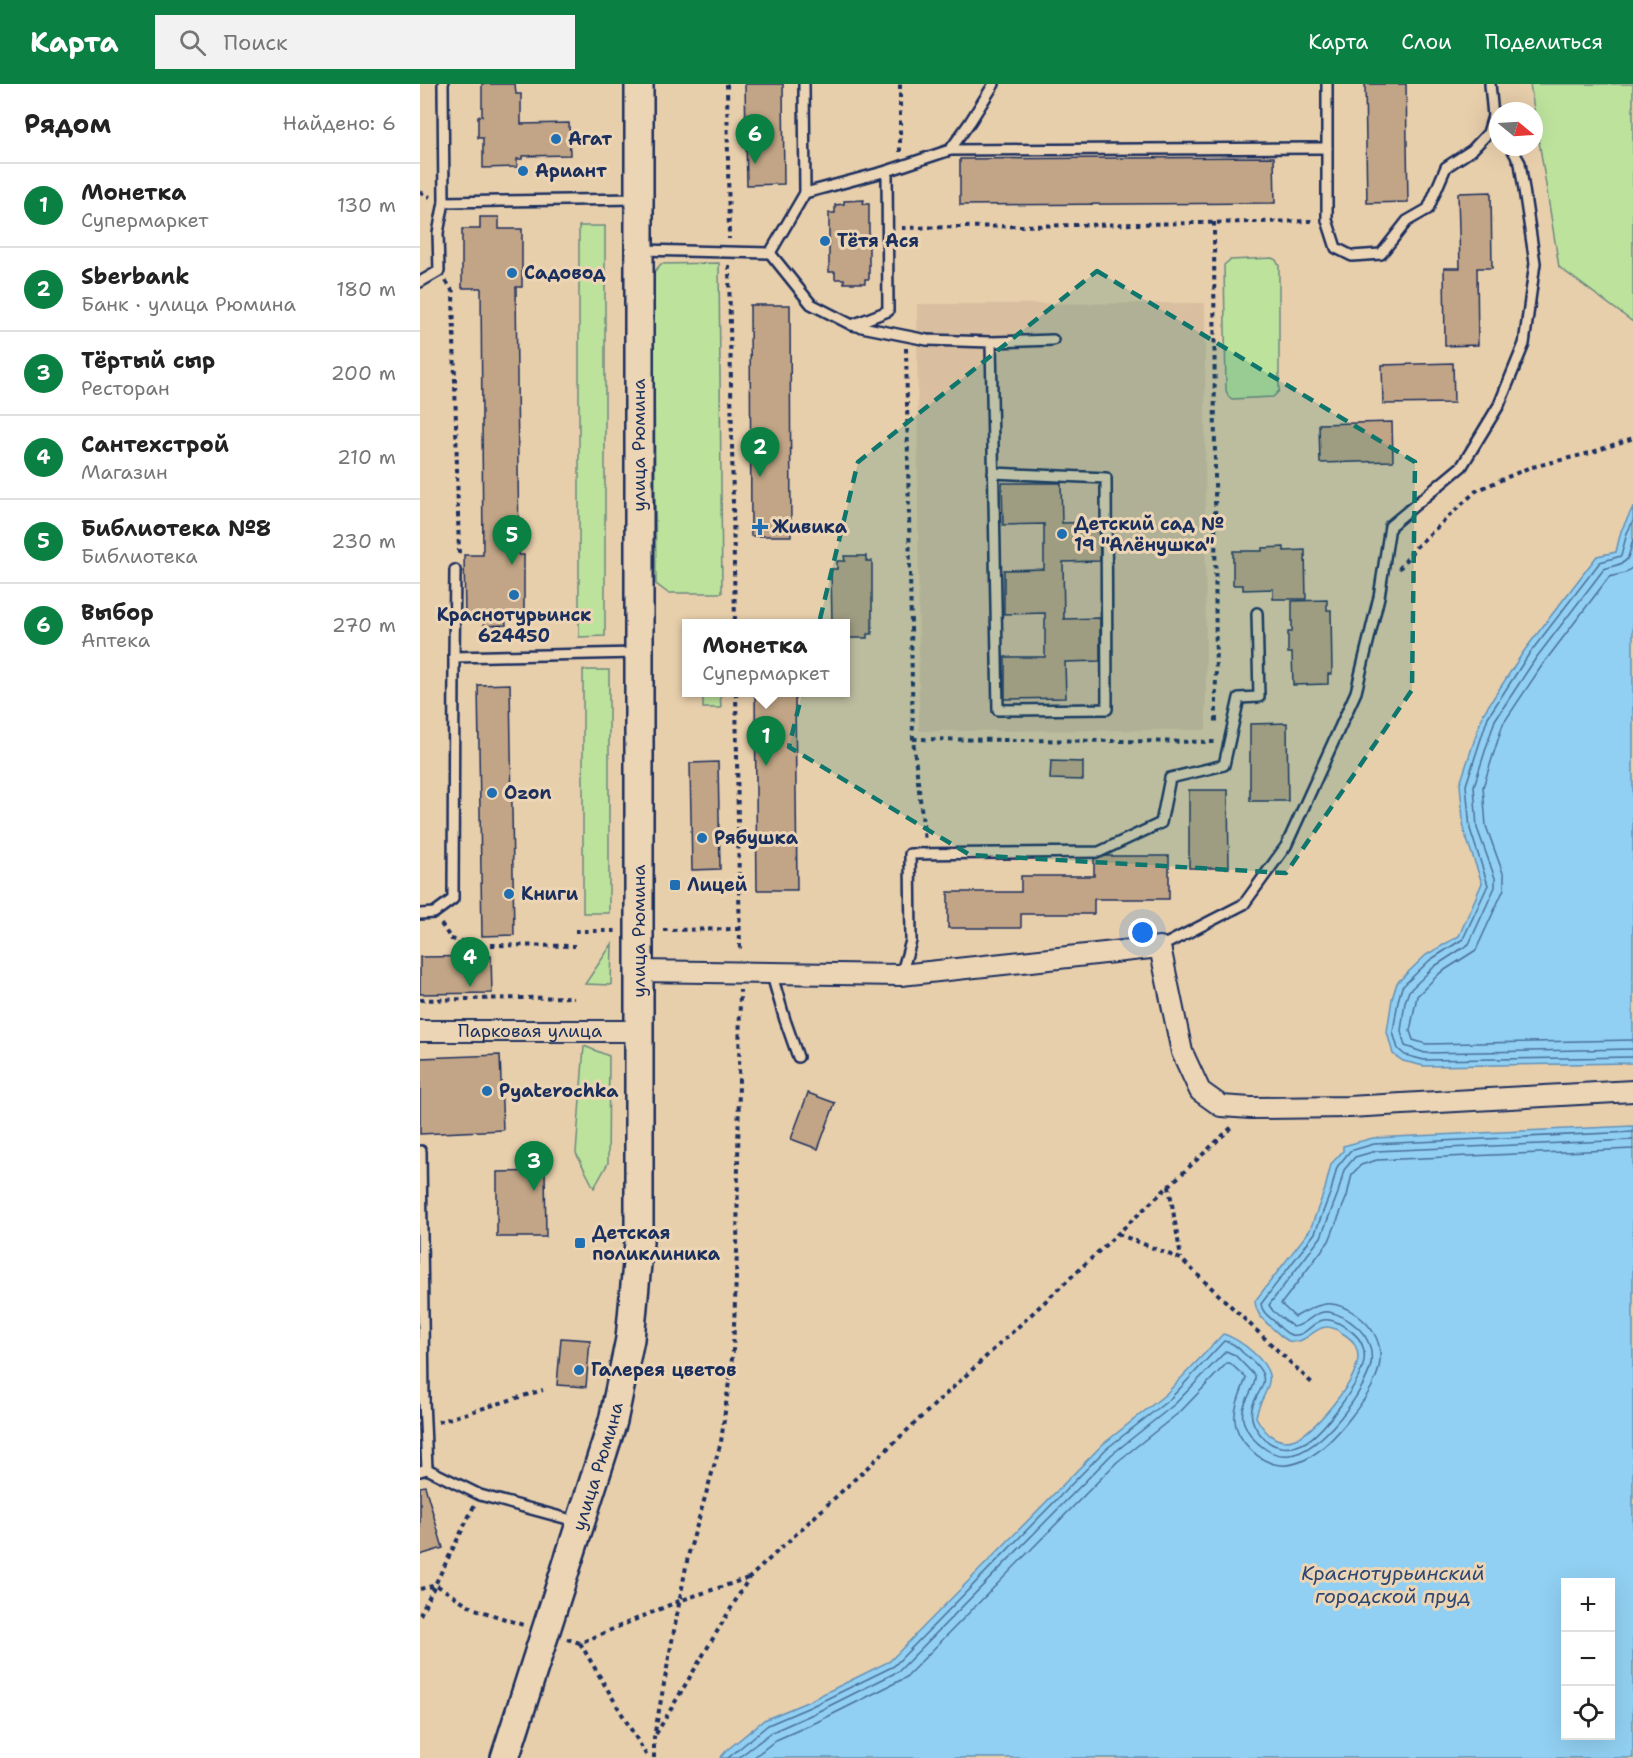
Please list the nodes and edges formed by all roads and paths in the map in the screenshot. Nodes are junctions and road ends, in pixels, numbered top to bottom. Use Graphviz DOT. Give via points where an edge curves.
graph roads {
  1 [pos="443,84"];
  2 [pos="639,84"];
  3 [pos="727,84"];
  4 [pos="804,84"];
  5 [pos="900,84"];
  6 [pos="994,84"];
  7 [pos="1326,84"];
  8 [pos="1490,84"];
  9 [pos="1493,102"];
  10 [pos="1489,131"];
  11 [pos="1327,148"];
  12 [pos="950,150"];
  13 [pos="1516,156"];
  14 [pos="900,166"];
  15 [pos="886,171"];
  16 [pos="805,193"];
  17 [pos="639,199"];
  18 [pos="444,202"];
  19 [pos="900,218"];
  20 [pos="1327,220"];
  21 [pos="1214,222"];
  22 [pos="888,228"];
  23 [pos="901,228"];
  24 [pos="901,238"];
  25 [pos="639,250"];
  26 [pos="729,251"];
  27 [pos="770,253"];
  28 [pos="439,271"];
  29 [pos="420,282"];
  30 [pos="852,325"];
  31 [pos="906,337"];
  32 [pos="1053,340"];
  33 [pos="991,342"];
  34 [pos="1633,438"];
  35 [pos="993,472"];
  36 [pos="455,570"];
  37 [pos="1379,597"];
  38 [pos="1257,613"];
  39 [pos="735,619"];
  40 [pos="639,653"];
  41 [pos="454,657"];
  42 [pos="736,697"];
  43 [pos="1216,730"];
  44 [pos="913,739"];
  45 [pos="1216,742"];
  46 [pos="927,854"];
  47 [pos="434,913"];
  48 [pos="420,914"];
  49 [pos="482,945"];
  50 [pos="491,945"];
  51 [pos="575,946"];
  52 [pos="1160,947"];
  53 [pos="639,971"];
  54 [pos="740,971"];
  55 [pos="771,972"];
  56 [pos="901,975"];
  57 [pos="574,997"];
  58 [pos="420,999"];
  59 [pos="639,1031"];
  60 [pos="420,1032"];
  61 [pos="798,1057"];
  62 [pos="1633,1091"];
  63 [pos="1228,1131"];
  64 [pos="421,1151"];
  65 [pos="1169,1186"];
  66 [pos="1118,1233"];
  67 [pos="1181,1259"];
  68 [pos="1312,1383"];
  69 [pos="543,1390"];
  70 [pos="422,1398"];
  71 [pos="425,1426"];
  72 [pos="423,1470"];
  73 [pos="480,1495"];
  74 [pos="581,1523"];
  75 [pos="748,1578"];
  76 [pos="436,1585"];
  77 [pos="420,1589"];
  78 [pos="679,1601"];
  79 [pos="420,1615"];
  80 [pos="545,1632"];
  81 [pos="654,1737"];
  82 [pos="505,1758"];
  83 [pos="648,1758"];
  84 [pos="654,1758"];
  1 -- 18 [label="lane"];
  2 -- 17 [label="main road, улица Рюмина"];
  3 -- 26 [label="path"];
  4 -- 16 [label="lane"];
  5 -- 14 [label="path"];
  6 -- 12 [label="lane"];
  7 -- 11 [label="lane"];
  8 -- 9 [label="lane"];
  10 -- 20 [label="lane" via="1472,150 1446,166 1428,209 1407,220 1381,254 1352,256 1336,248"];
  11 -- 12 [label="lane"];
  11 -- 20 [label="lane"];
  12 -- 14 [label="lane"];
  13 -- 37 [label="lane" via="1535,263 1524,344 1499,405 1462,466 1390,526"];
  14 -- 15 [label="lane"];
  15 -- 16 [label="lane"];
  15 -- 22 [label="lane"];
  16 -- 27 [label="lane"];
  17 -- 18 [label="lane"];
  17 -- 25 [label="main road, улица Рюмина"];
  18 -- 28 [label="lane" via="438,233"];
  19 -- 23 [label="path"];
  20 -- 21 [label="path"];
  21 -- 23 [label="path"];
  21 -- 43 [label="path"];
  22 -- 23 [label="path"];
  22 -- 30 [label="lane" via="888,311"];
  23 -- 24 [label="path"];
  25 -- 26 [label="lane"];
  25 -- 40 [label="main road, улица Рюмина"];
  26 -- 27 [label="lane"];
  26 -- 39 [label="path"];
  27 -- 30 [label="lane" via="811,304"];
  28 -- 29 [label="lane"];
  28 -- 36 [label="path" via="453,292 460,559"];
  30 -- 31 [label="lane"];
  31 -- 33 [label="lane"];
  31 -- 44 [label="path"];
  32 -- 33 [label="lane"];
  33 -- 35 [label="lane"];
  34 -- 37 [label="path" via="1528,468 1476,491 1416,547"];
  35 -- 35 [label="lane" via="998,710 1107,709 1106,478"];
  36 -- 41 [label="lane"];
  37 -- 52 [label="lane" via="1356,692 1286,846 1244,904"];
  38 -- 46 [label="lane" via="1259,697 1239,698 1224,765 1170,778 1161,823 1099,852"];
  40 -- 41 [label="lane"];
  40 -- 53 [label="main road, улица Рюмина"];
  41 -- 47 [label="lane" via="453,899"];
  42 -- 54 [label="path"];
  44 -- 45 [label="path"];
  44 -- 46 [label="path"];
  46 -- 56 [label="lane" via="910,854 911,941"];
  47 -- 48 [label="lane"];
  47 -- 49 [label="path" via="451,939"];
  50 -- 51 [label="path"];
  52 -- 56 [label="street"];
  52 -- 62 [label="street" via="1182,1052 1200,1091 1221,1106 1349,1107"];
  53 -- 54 [label="street"];
  53 -- 59 [label="main road, улица Рюмина"];
  54 -- 55 [label="street"];
  54 -- 78 [label="path" via="733,1351 721,1442"];
  55 -- 56 [label="street"];
  55 -- 61 [label="lane"];
  57 -- 58 [label="path"];
  59 -- 60 [label="street, Парковая улица"];
  59 -- 74 [label="main road, улица Рюмина" via="639,1242 630,1339 613,1421"];
  63 -- 65 [label="path"];
  64 -- 70 [label="lane"];
  65 -- 66 [label="path"];
  65 -- 67 [label="path"];
  66 -- 67 [label="path"];
  66 -- 75 [label="path"];
  67 -- 68 [label="path"];
  69 -- 71 [label="path"];
  70 -- 71 [label="lane"];
  71 -- 72 [label="lane"];
  72 -- 73 [label="lane"];
  73 -- 74 [label="lane"];
  73 -- 76 [label="path"];
  74 -- 80 [label="main road, улица Рюмина"];
  75 -- 78 [label="path"];
  75 -- 81 [label="path"];
  76 -- 77 [label="path"];
  76 -- 79 [label="path"];
  76 -- 80 [label="path" via="475,1609"];
  78 -- 81 [label="path"];
  78 -- 83 [label="path" via="580,1643"];
  80 -- 82 [label="main road, улица Рюмина"];
  81 -- 84 [label="path"];
}
